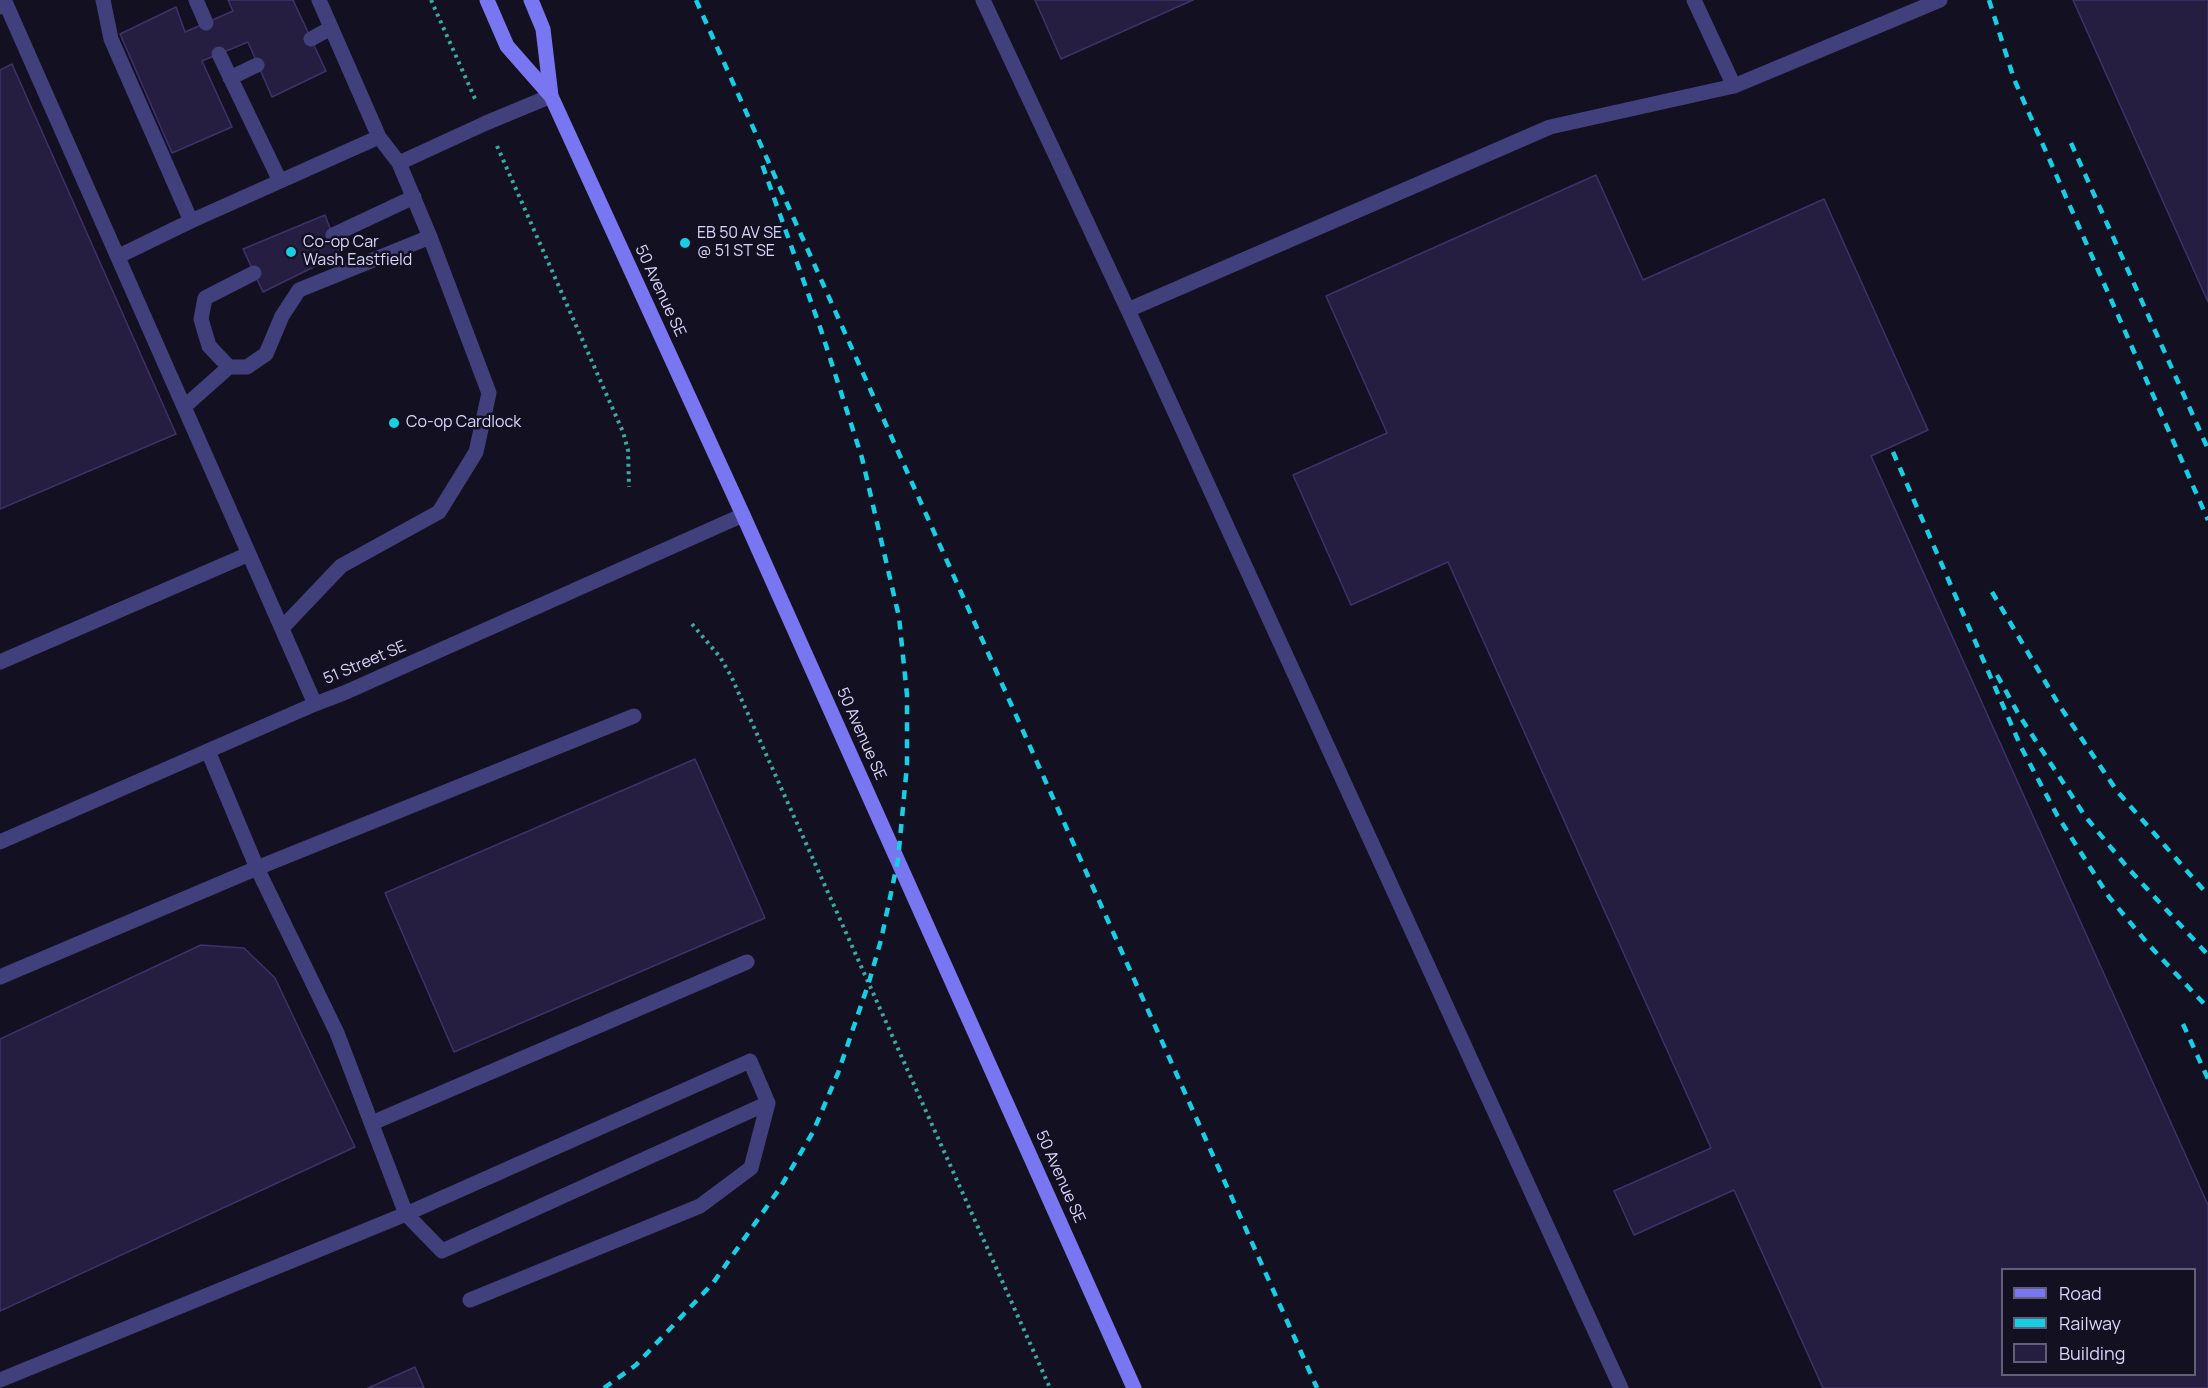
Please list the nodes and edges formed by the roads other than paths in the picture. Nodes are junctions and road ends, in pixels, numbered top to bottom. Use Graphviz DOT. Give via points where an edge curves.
graph roads {
  1 [pos="103,0"];
  2 [pos="319,0"];
  3 [pos="487,0"];
  4 [pos="531,0"];
  5 [pos="983,0"];
  6 [pos="1694,0"];
  7 [pos="1940,0"];
  8 [pos="201,2"];
  9 [pos="6,3"];
  10 [pos="206,23"];
  11 [pos="331,28"];
  12 [pos="311,39"];
  13 [pos="219,54"];
  14 [pos="257,65"];
  15 [pos="230,78"];
  16 [pos="1734,86"];
  17 [pos="551,96"];
  18 [pos="379,136"];
  19 [pos="399,163"];
  20 [pos="280,181"];
  21 [pos="414,197"];
  22 [pos="190,221"];
  23 [pos="333,235"];
  24 [pos="430,237"];
  25 [pos="119,256"];
  26 [pos="254,273"];
  27 [pos="1128,310"];
  28 [pos="230,367"];
  29 [pos="184,406"];
  30 [pos="743,514"];
  31 [pos="249,554"];
  32 [pos="282,628"];
  33 [pos="0,663"];
  34 [pos="315,704"];
  35 [pos="634,716"];
  36 [pos="208,751"];
  37 [pos="0,842"];
  38 [pos="257,868"];
  39 [pos="747,962"];
  40 [pos="0,977"];
  41 [pos="768,1103"];
  42 [pos="372,1123"];
  43 [pos="406,1214"];
  44 [pos="470,1300"];
  45 [pos="0,1380"];
  46 [pos="1134,1388"];
  47 [pos="1621,1388"];
  1 -- 22 [label="street" via="111,39"];
  2 -- 11 [label="street"];
  3 -- 17 [label="street, 50 Avenue SE" via="507,46"];
  4 -- 17 [label="street, 50 Avenue SE" via="543,28"];
  5 -- 27 [label="street"];
  6 -- 16 [label="street"];
  7 -- 16 [label="street"];
  8 -- 10 [label="street"];
  9 -- 25 [label="street"];
  11 -- 12 [label="street"];
  11 -- 18 [label="street"];
  13 -- 15 [label="street"];
  14 -- 15 [label="street"];
  15 -- 20 [label="street"];
  16 -- 27 [label="street" via="1550,127"];
  17 -- 19 [label="street"];
  17 -- 30 [label="street, 50 Avenue SE"];
  18 -- 19 [label="street"];
  18 -- 20 [label="street"];
  19 -- 21 [label="street"];
  20 -- 22 [label="street"];
  21 -- 23 [label="street"];
  21 -- 24 [label="street"];
  22 -- 25 [label="street"];
  24 -- 28 [label="street" via="299,290 282,316 266,354 247,367"];
  24 -- 32 [label="street" via="489,393 476,452 439,512 341,566"];
  25 -- 29 [label="street"];
  26 -- 28 [label="street" via="205,298 201,319 209,346"];
  27 -- 47 [label="street"];
  28 -- 29 [label="street"];
  29 -- 31 [label="street"];
  30 -- 34 [label="street, 51 Street SE"];
  30 -- 46 [label="street, 50 Avenue SE"];
  31 -- 32 [label="street"];
  31 -- 33 [label="street"];
  32 -- 34 [label="street"];
  34 -- 36 [label="street, 51 Street SE"];
  35 -- 38 [label="street"];
  36 -- 37 [label="street, 51 Street SE"];
  36 -- 38 [label="street"];
  38 -- 40 [label="street"];
  38 -- 42 [label="street" via="337,1033"];
  39 -- 42 [label="street"];
  41 -- 43 [label="street" via="441,1251"];
  41 -- 43 [label="street" via="750,1061"];
  41 -- 44 [label="street" via="751,1168 700,1206"];
  42 -- 43 [label="street"];
  43 -- 45 [label="street"];
}
